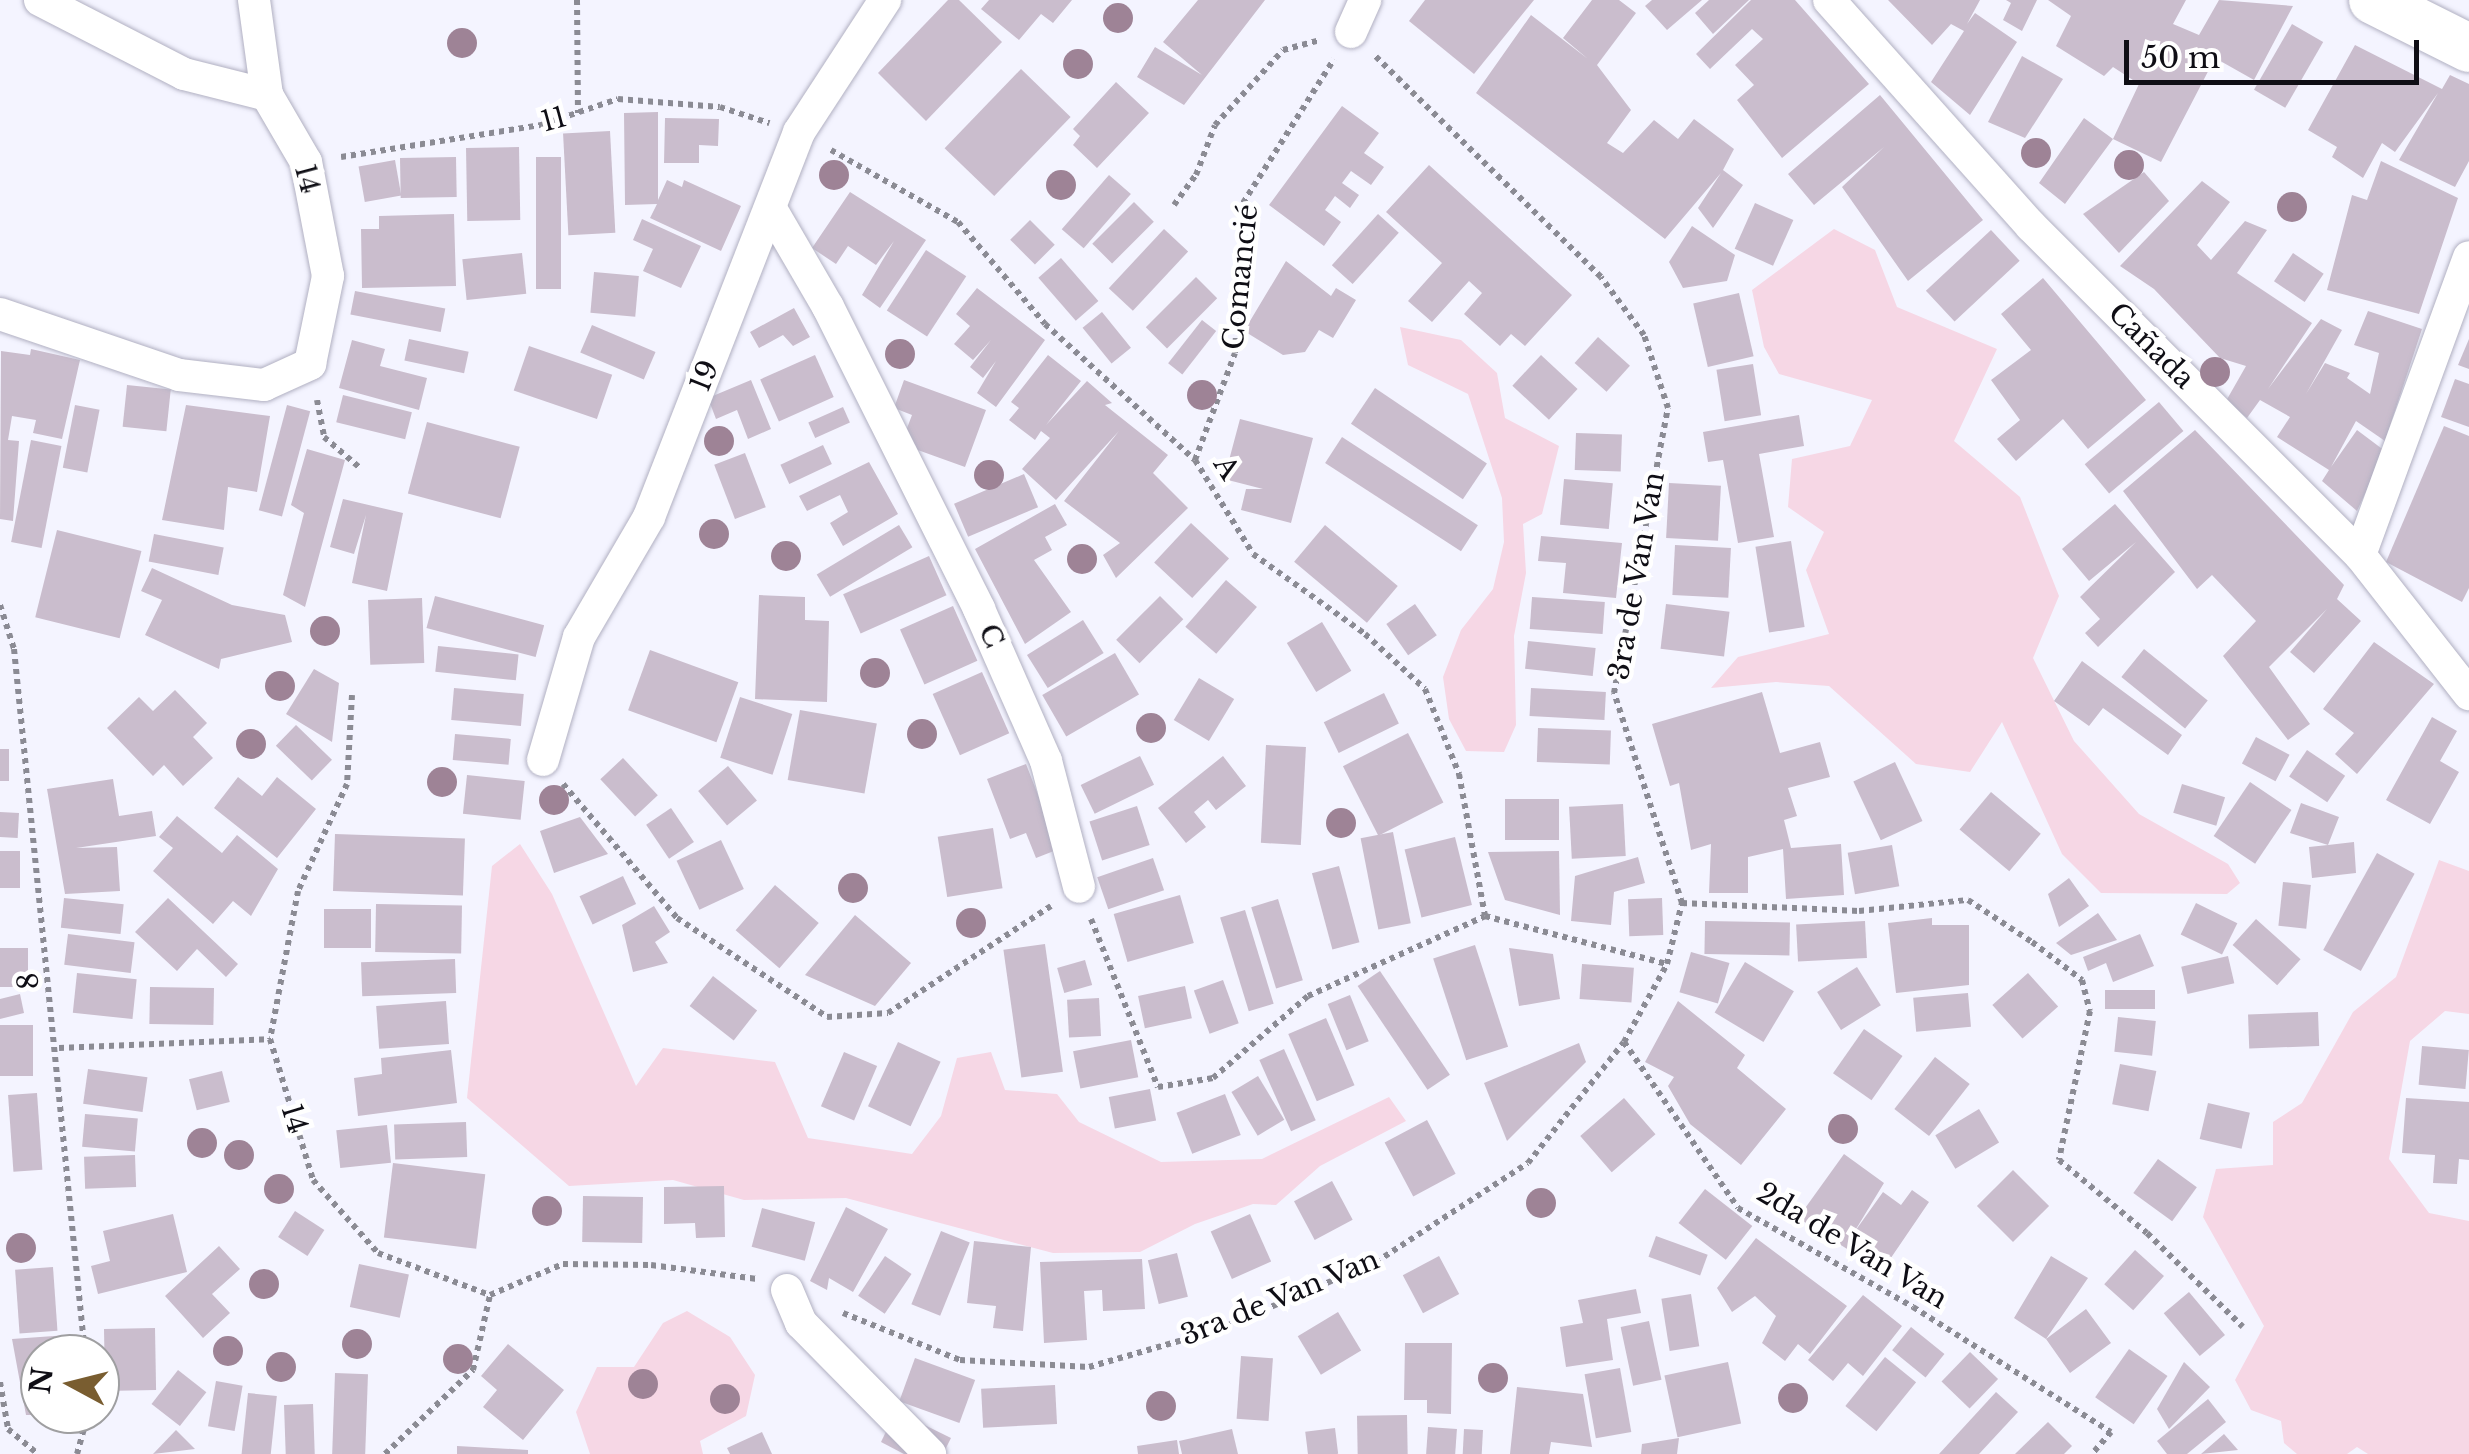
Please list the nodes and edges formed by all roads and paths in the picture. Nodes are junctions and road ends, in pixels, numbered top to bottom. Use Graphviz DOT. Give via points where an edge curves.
graph roads {
  1 [pos="40,0"];
  2 [pos="254,0"];
  3 [pos="577,0"];
  4 [pos="885,0"];
  5 [pos="1365,0"];
  6 [pos="1829,0"];
  7 [pos="2373,0"];
  8 [pos="1351,32"];
  9 [pos="2469,48"];
  10 [pos="266,94"];
  11 [pos="578,114"];
  12 [pos="799,132"];
  13 [pos="306,162"];
  14 [pos="1174,205"];
  15 [pos="770,209"];
  16 [pos="2469,257"];
  17 [pos="0,314"];
  18 [pos="310,364"];
  19 [pos="1195,460"];
  20 [pos="360,467"];
  21 [pos="2360,555"];
  22 [pos="0,606"];
  23 [pos="0,648"];
  24 [pos="14,649"];
  25 [pos="2469,694"];
  26 [pos="352,695"];
  27 [pos="542,760"];
  28 [pos="1079,887"];
  29 [pos="1682,902"];
  30 [pos="1485,916"];
  31 [pos="1667,964"];
  32 [pos="270,1039"];
  33 [pos="1624,1042"];
  34 [pos="59,1048"];
  35 [pos="787,1290"];
  36 [pos="490,1294"];
  37 [pos="2243,1327"];
  38 [pos="83,1334"];
  39 [pos="0,1382"];
  40 [pos="38,1454"];
  41 [pos="385,1454"];
  42 [pos="930,1454"];
  43 [pos="2092,1454"];
  1 -- 10 [label="street" via="184,74"];
  2 -- 10 [label="street, 14"];
  3 -- 11 [label="path"];
  4 -- 12 [label="street, 19"];
  5 -- 8 [label="street"];
  6 -- 21 [label="street, Cañada" via="2031,226"];
  7 -- 9 [label="main road"];
  8 -- 14 [label="path" via="1283,50 1215,126 1196,175"];
  8 -- 19 [label="path, Comancié" via="1243,202 1235,353"];
  8 -- 29 [label="path, 3ra de Van Van" via="1602,277 1644,335 1668,408 1614,693"];
  10 -- 13 [label="street, 14"];
  11 -- 12 [label="path, 11" via="618,99 720,107"];
  11 -- 13 [label="path, 11"];
  12 -- 15 [label="street, 19"];
  12 -- 19 [label="path, A" via="958,222 1045,324"];
  13 -- 18 [label="street, 14" via="328,276"];
  15 -- 27 [label="street, 19" via="649,517 580,637"];
  15 -- 28 [label="street, C" via="828,307 979,608 1046,761"];
  16 -- 21 [label="street"];
  17 -- 18 [label="street" via="179,375 264,386"];
  18 -- 20 [label="path" via="324,437"];
  19 -- 30 [label="path, A" via="1253,554 1365,634 1425,689 1459,774"];
  21 -- 25 [label="street, Cañada"];
  22 -- 24 [label="path, 8"];
  23 -- 24 [label="path"];
  24 -- 34 [label="path, 8"];
  26 -- 32 [label="path, 14" via="347,784 298,891"];
  27 -- 28 [label="path" via="677,918 827,1017 888,1013"];
  28 -- 30 [label="path" via="1158,1086 1214,1078 1308,996"];
  29 -- 31 [label="path, 3ra de Van Van"];
  29 -- 37 [label="path" via="1859,911 1968,900 2082,980 2090,1011 2058,1160 2147,1233"];
  30 -- 31 [label="path"];
  31 -- 33 [label="path, 3ra de Van Van"];
  32 -- 34 [label="path"];
  32 -- 36 [label="path, 14" via="313,1180 378,1254"];
  33 -- 35 [label="path, 3ra de Van Van" via="1528,1162 1376,1262 1217,1330 1089,1368 960,1360"];
  33 -- 43 [label="path, 2da de Van Van" via="1738,1208 1913,1307 2111,1432"];
  34 -- 38 [label="path, 8"];
  35 -- 36 [label="path, 3ra de Van Van" via="744,1273 563,1264"];
  35 -- 42 [label="street" via="801,1324"];
  36 -- 41 [label="path" via="473,1370"];
  39 -- 40 [label="path" via="8,1429"];
}
